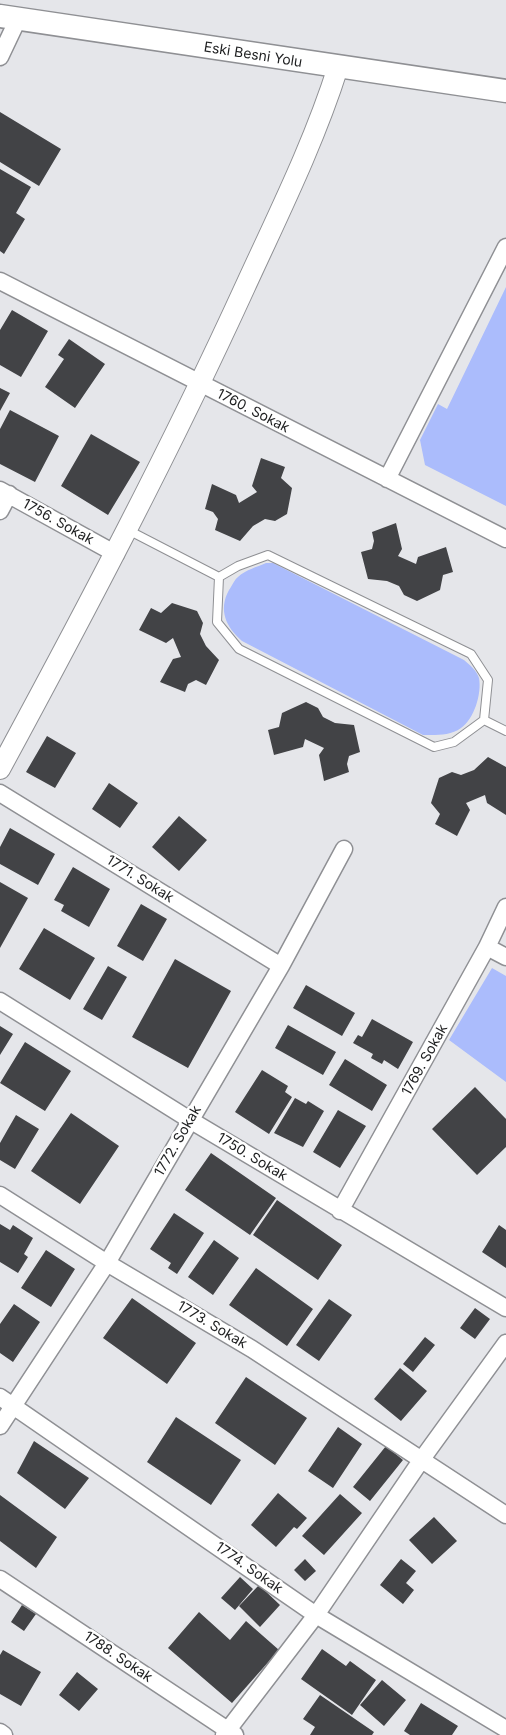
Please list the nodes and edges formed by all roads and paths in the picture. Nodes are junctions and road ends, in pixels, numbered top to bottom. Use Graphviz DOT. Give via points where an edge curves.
graph roads {
  1 [pos="9,18"];
  2 [pos="0,57"];
  3 [pos="338,67"];
  4 [pos="506,90"];
  5 [pos="506,247"];
  6 [pos="0,281"];
  7 [pos="200,385"];
  8 [pos="387,479"];
  9 [pos="4,492"];
  10 [pos="0,510"];
  11 [pos="128,530"];
  12 [pos="506,538"];
  13 [pos="116,554"];
  14 [pos="219,577"];
  15 [pos="484,720"];
  16 [pos="506,731"];
  17 [pos="0,769"];
  18 [pos="0,793"];
  19 [pos="344,849"];
  20 [pos="506,907"];
  21 [pos="487,947"];
  22 [pos="506,957"];
  23 [pos="281,966"];
  24 [pos="0,1001"];
  25 [pos="190,1120"];
  26 [pos="0,1195"];
  27 [pos="340,1211"];
  28 [pos="108,1263"];
  29 [pos="506,1308"];
  30 [pos="506,1343"];
  31 [pos="0,1396"];
  32 [pos="14,1406"];
  33 [pos="0,1426"];
  34 [pos="422,1459"];
  35 [pos="506,1515"];
  36 [pos="0,1579"];
  37 [pos="316,1615"];
  38 [pos="506,1729"];
  39 [pos="0,1732"];
  40 [pos="229,1733"];
  41 [pos="4,1735"];
  1 -- 2 [label="street"];
  1 -- 3 [label="main road, Eski Besni Yolu"];
  3 -- 4 [label="main road, Eski Besni Yolu"];
  3 -- 7 [label="street" via="321,121"];
  5 -- 8 [label="street"];
  6 -- 7 [label="street, 1760. Sokak"];
  7 -- 8 [label="street, 1760. Sokak"];
  7 -- 11 [label="street"];
  8 -- 12 [label="street, 1760. Sokak"];
  9 -- 10 [label="street"];
  9 -- 13 [label="street, 1756. Sokak"];
  11 -- 13 [label="street"];
  11 -- 14 [label="lane"];
  13 -- 17 [label="street"];
  14 -- 15 [label="lane" via="268,555 471,654 488,680"];
  14 -- 15 [label="lane" via="217,622 240,649 434,746 454,742"];
  15 -- 16 [label="lane"];
  18 -- 23 [label="street, 1771. Sokak"];
  19 -- 23 [label="street, 1772. Sokak"];
  20 -- 21 [label="street, 1769. Sokak"];
  21 -- 22 [label="street"];
  21 -- 27 [label="street, 1769. Sokak"];
  23 -- 25 [label="street, 1772. Sokak"];
  24 -- 25 [label="street, 1750. Sokak"];
  25 -- 27 [label="street, 1750. Sokak"];
  25 -- 28 [label="street, 1772. Sokak"];
  26 -- 28 [label="street, 1773. Sokak"];
  27 -- 29 [label="street, 1750. Sokak"];
  28 -- 32 [label="street, 1772. Sokak"];
  28 -- 34 [label="street, 1773. Sokak" via="252,1349"];
  30 -- 34 [label="street"];
  31 -- 32 [label="street, 1774. Sokak"];
  32 -- 33 [label="street, 1772. Sokak"];
  32 -- 37 [label="street, 1774. Sokak"];
  34 -- 35 [label="street, 1773. Sokak"];
  34 -- 37 [label="street"];
  36 -- 40 [label="street, 1788. Sokak"];
  37 -- 38 [label="street, 1774. Sokak"];
  37 -- 40 [label="street"];
  39 -- 41 [label="street"];
}
